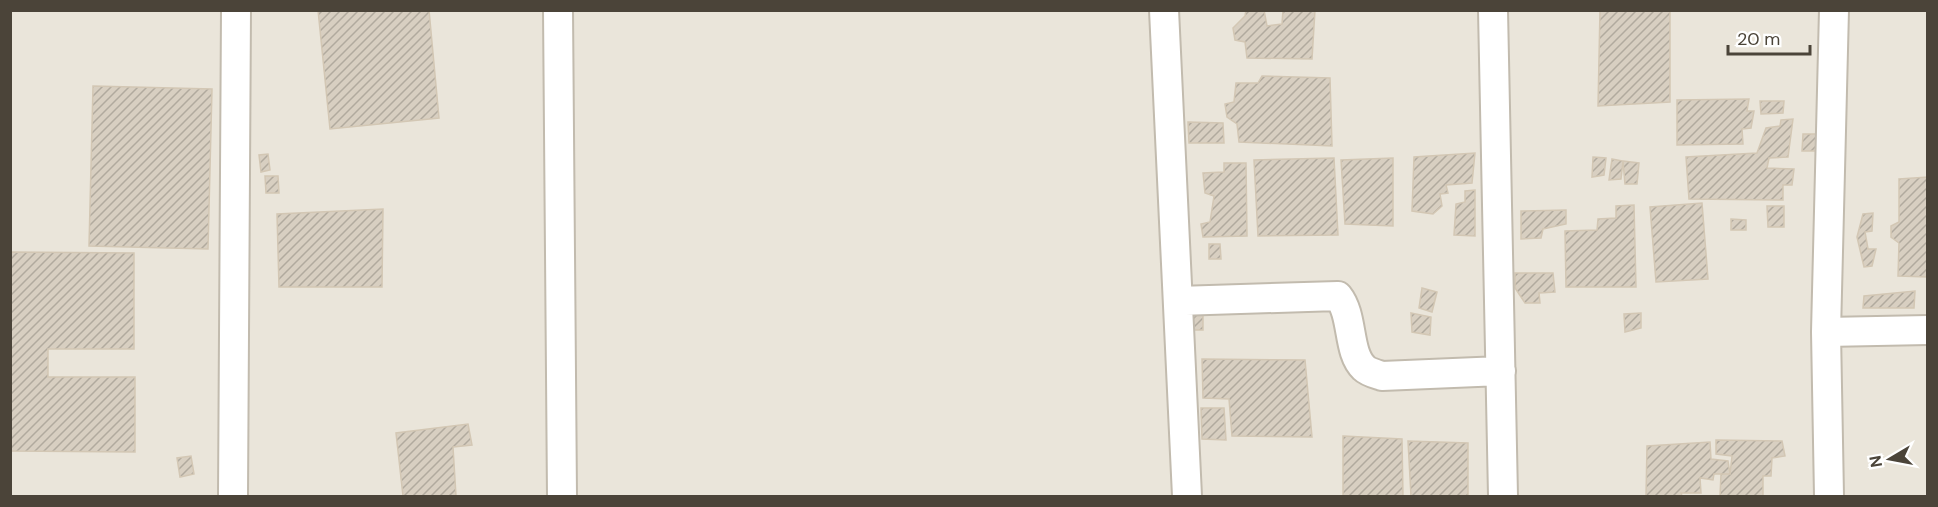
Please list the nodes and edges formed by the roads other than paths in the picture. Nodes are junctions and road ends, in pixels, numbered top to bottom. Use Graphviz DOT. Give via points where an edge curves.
graph roads {
  1 [pos="236,10"];
  2 [pos="558,10"];
  3 [pos="1164,10"];
  4 [pos="1493,10"];
  5 [pos="1834,10"];
  6 [pos="1178,302"];
  7 [pos="1928,330"];
  8 [pos="1826,332"];
  9 [pos="1501,371"];
  10 [pos="233,496"];
  11 [pos="562,496"];
  12 [pos="1187,496"];
  13 [pos="1503,496"];
  14 [pos="1829,496"];
  1 -- 10 [label="street"];
  2 -- 11 [label="street"];
  3 -- 6 [label="street"];
  4 -- 9 [label="street"];
  5 -- 8 [label="street"];
  6 -- 9 [label="street" via="1338,296 1345,305 1357,360 1365,370 1382,376"];
  6 -- 12 [label="street"];
  7 -- 8 [label="street"];
  8 -- 14 [label="street"];
  9 -- 13 [label="street"];
}
